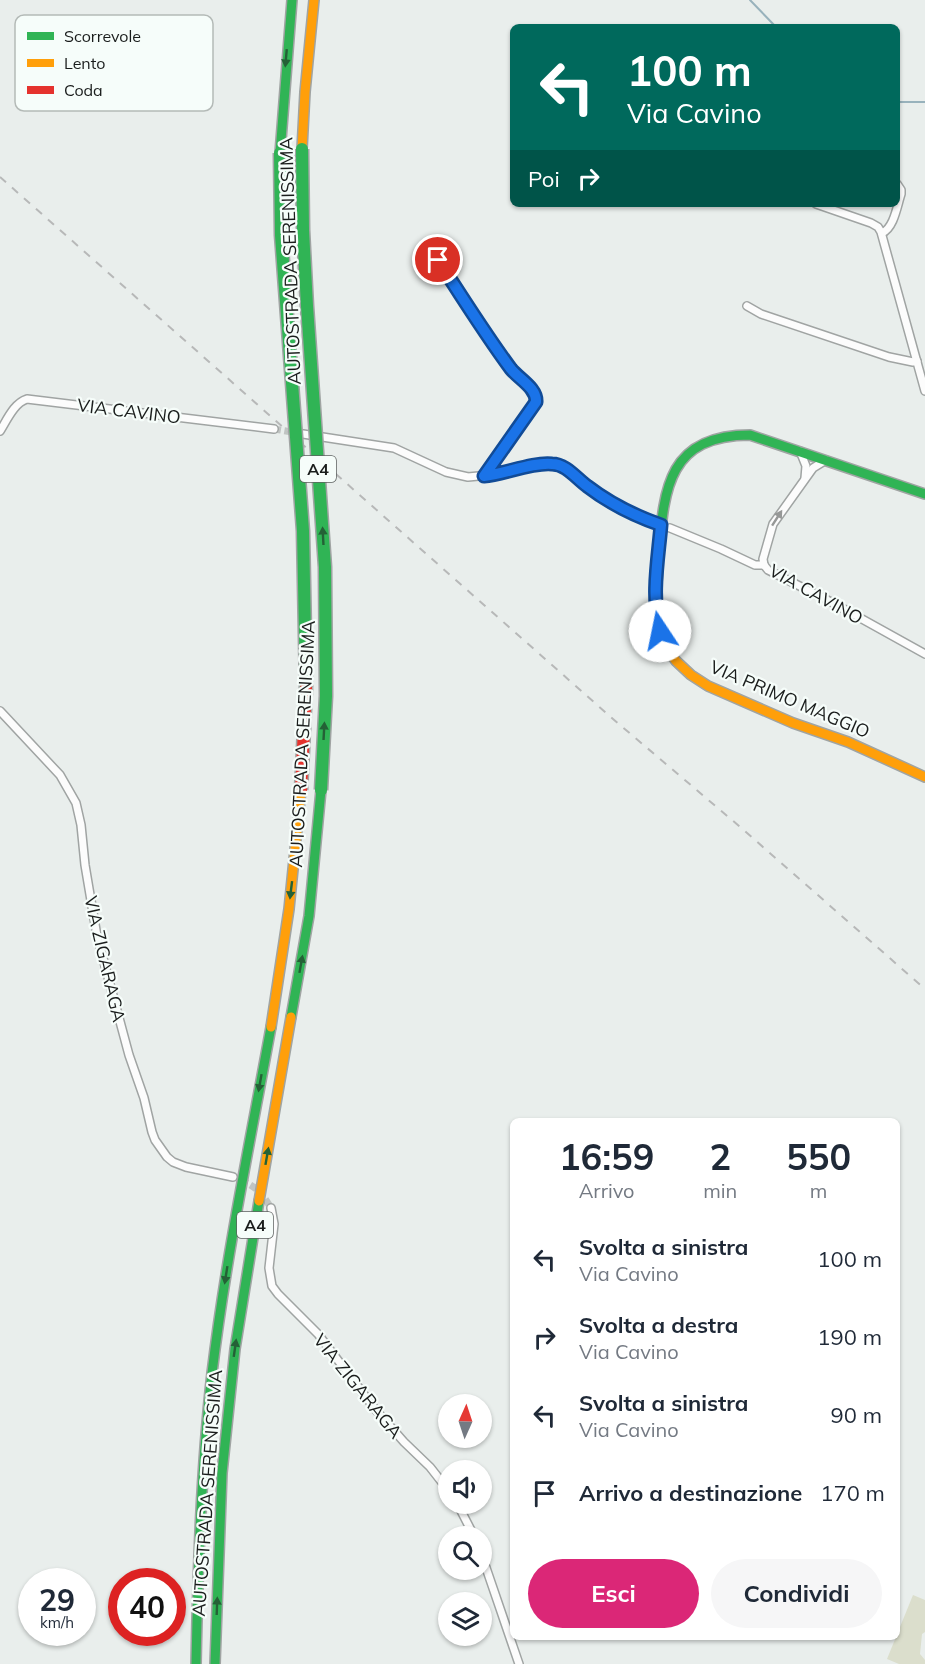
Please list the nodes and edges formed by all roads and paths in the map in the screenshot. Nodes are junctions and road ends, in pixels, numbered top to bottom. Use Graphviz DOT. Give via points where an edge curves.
graph roads {
  1 [pos="292,0"];
  2 [pos="314,0"];
  3 [pos="825,207"];
  4 [pos="897,207"];
  5 [pos="882,233"];
  6 [pos="438,260"];
  7 [pos="747,306"];
  8 [pos="917,361"];
  9 [pos="925,391"];
  10 [pos="274,429"];
  11 [pos="0,431"];
  12 [pos="303,434"];
  13 [pos="800,451"];
  14 [pos="826,460"];
  15 [pos="484,476"];
  16 [pos="805,478"];
  17 [pos="925,494"];
  18 [pos="666,527"];
  19 [pos="764,565"];
  20 [pos="925,654"];
  21 [pos="0,711"];
  22 [pos="925,777"];
  23 [pos="233,1178"];
  24 [pos="271,1208"];
  25 [pos="438,1477"];
  26 [pos="490,1580"];
  27 [pos="510,1638"];
  28 [pos="511,1640"];
  29 [pos="196,1664"];
  30 [pos="215,1664"];
  31 [pos="519,1664"];
  1 -- 29 [label="main road, AUTOSTRADA SERENISSIMA / A4, one-way, bridge" via="280,153 281,236 303,531 306,705 287,928 217,1332 202,1473"];
  30 -- 2 [label="main road, AUTOSTRADA SERENISSIMA / A4, one-way, bridge" via="222,1473 235,1349 309,916 321,790 326,696 325,567 305,273 302,149"];
  3 -- 5 [label="street" via="872,223"];
  4 -- 5 [label="street" via="887,231"];
  5 -- 8 [label="street"];
  6 -- 15 [label="street" via="488,338 536,397"];
  7 -- 8 [label="street" via="889,357"];
  8 -- 9 [label="street"];
  10 -- 11 [label="street, VIA CAVINO" via="27,399 22,400"];
  12 -- 15 [label="street, VIA CAVINO" via="394,448 446,472"];
  13 -- 14 [label="main road, VIA PRIMO MAGGIO"];
  13 -- 16 [label="street" via="806,466"];
  13 -- 18 [label="main road, VIA PRIMO MAGGIO" via="737,434 701,444 689,452 673,474 665,496"];
  14 -- 16 [label="street"];
  14 -- 17 [label="main road, VIA PRIMO MAGGIO"];
  15 -- 18 [label="street, VIA CAVINO" via="540,465 563,466 629,512"];
  19 -- 16 [label="street, one-way" via="773,524"];
  18 -- 19 [label="street, VIA CAVINO" via="755,565"];
  18 -- 22 [label="main road, VIA PRIMO MAGGIO" via="654,599 656,616 668,649 689,674 708,686"];
  19 -- 20 [label="street, VIA CAVINO"];
  21 -- 23 [label="street, VIA ZIGARAGA" via="60,775 76,802 97,936 155,1140 173,1162"];
  24 -- 25 [label="street, VIA ZIGARAGA" via="272,1286 318,1334 375,1409"];
  26 -- 27 [label="street"];
  28 -- 31 [label="street"];
}
